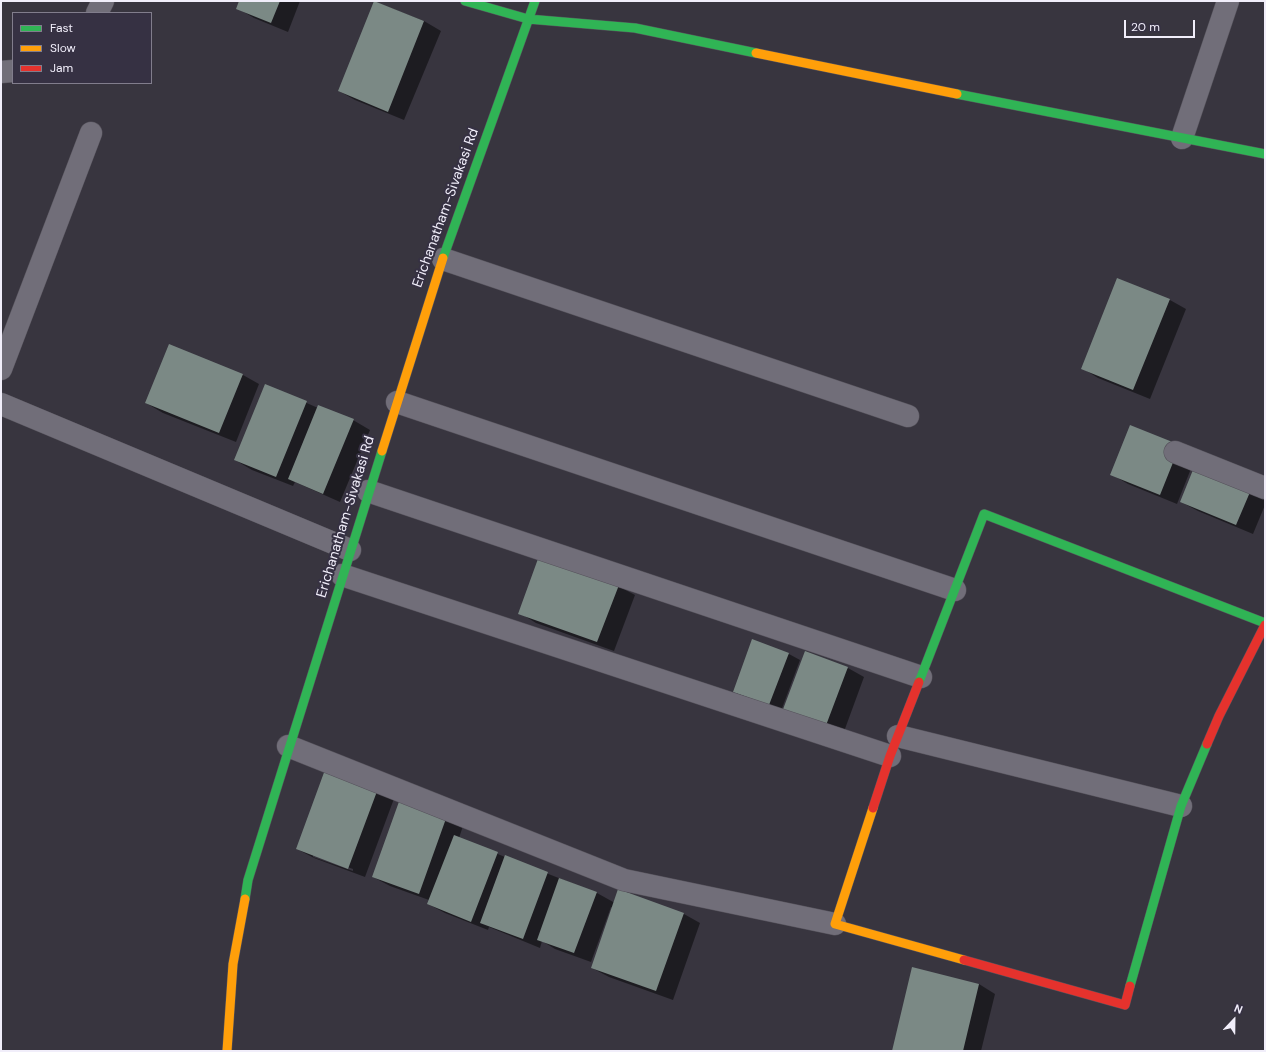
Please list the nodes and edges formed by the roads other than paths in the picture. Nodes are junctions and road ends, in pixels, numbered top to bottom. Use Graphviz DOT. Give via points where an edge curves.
graph roads {
  1 [pos="103,1"];
  2 [pos="465,1"];
  3 [pos="535,1"];
  4 [pos="1228,1"];
  5 [pos="98,12"];
  6 [pos="528,19"];
  7 [pos="12,71"];
  8 [pos="1,72"];
  9 [pos="90,133"];
  10 [pos="1182,138"];
  11 [pos="1265,154"];
  12 [pos="443,259"];
  13 [pos="1,369"];
  14 [pos="396,402"];
  15 [pos="1,404"];
  16 [pos="908,416"];
  17 [pos="1174,452"];
  18 [pos="1265,488"];
  19 [pos="368,491"];
  20 [pos="350,550"];
  21 [pos="342,575"];
  22 [pos="955,590"];
  23 [pos="1265,624"];
  24 [pos="921,677"];
  25 [pos="288,746"];
  26 [pos="894,746"];
  27 [pos="1181,806"];
  28 [pos="835,924"];
  29 [pos="227,1051"];
  1 -- 5 [label="street"];
  2 -- 6 [label="main road"];
  3 -- 6 [label="main road, Erichanatham-Sivakasi Rd"];
  4 -- 10 [label="street"];
  6 -- 10 [label="main road" via="635,28 1009,106"];
  6 -- 12 [label="main road, Erichanatham-Sivakasi Rd"];
  7 -- 8 [label="street"];
  9 -- 13 [label="street"];
  10 -- 11 [label="main road"];
  12 -- 14 [label="main road, Erichanatham-Sivakasi Rd"];
  12 -- 16 [label="street"];
  14 -- 19 [label="main road, Erichanatham-Sivakasi Rd"];
  14 -- 22 [label="street"];
  15 -- 20 [label="street"];
  17 -- 18 [label="street"];
  19 -- 20 [label="main road, Erichanatham-Sivakasi Rd"];
  19 -- 24 [label="street"];
  20 -- 21 [label="main road, Erichanatham-Sivakasi Rd"];
  21 -- 25 [label="main road, Erichanatham-Sivakasi Rd"];
  21 -- 26 [label="street"];
  22 -- 23 [label="main road" via="984,514"];
  22 -- 24 [label="main road"];
  23 -- 27 [label="main road" via="1219,716"];
  24 -- 26 [label="main road"];
  25 -- 28 [label="street" via="624,880"];
  25 -- 29 [label="main road, Erichanatham-Sivakasi Rd" via="248,880 233,964"];
  26 -- 27 [label="street"];
  26 -- 28 [label="main road"];
  27 -- 28 [label="main road" via="1126,1005"];
}
